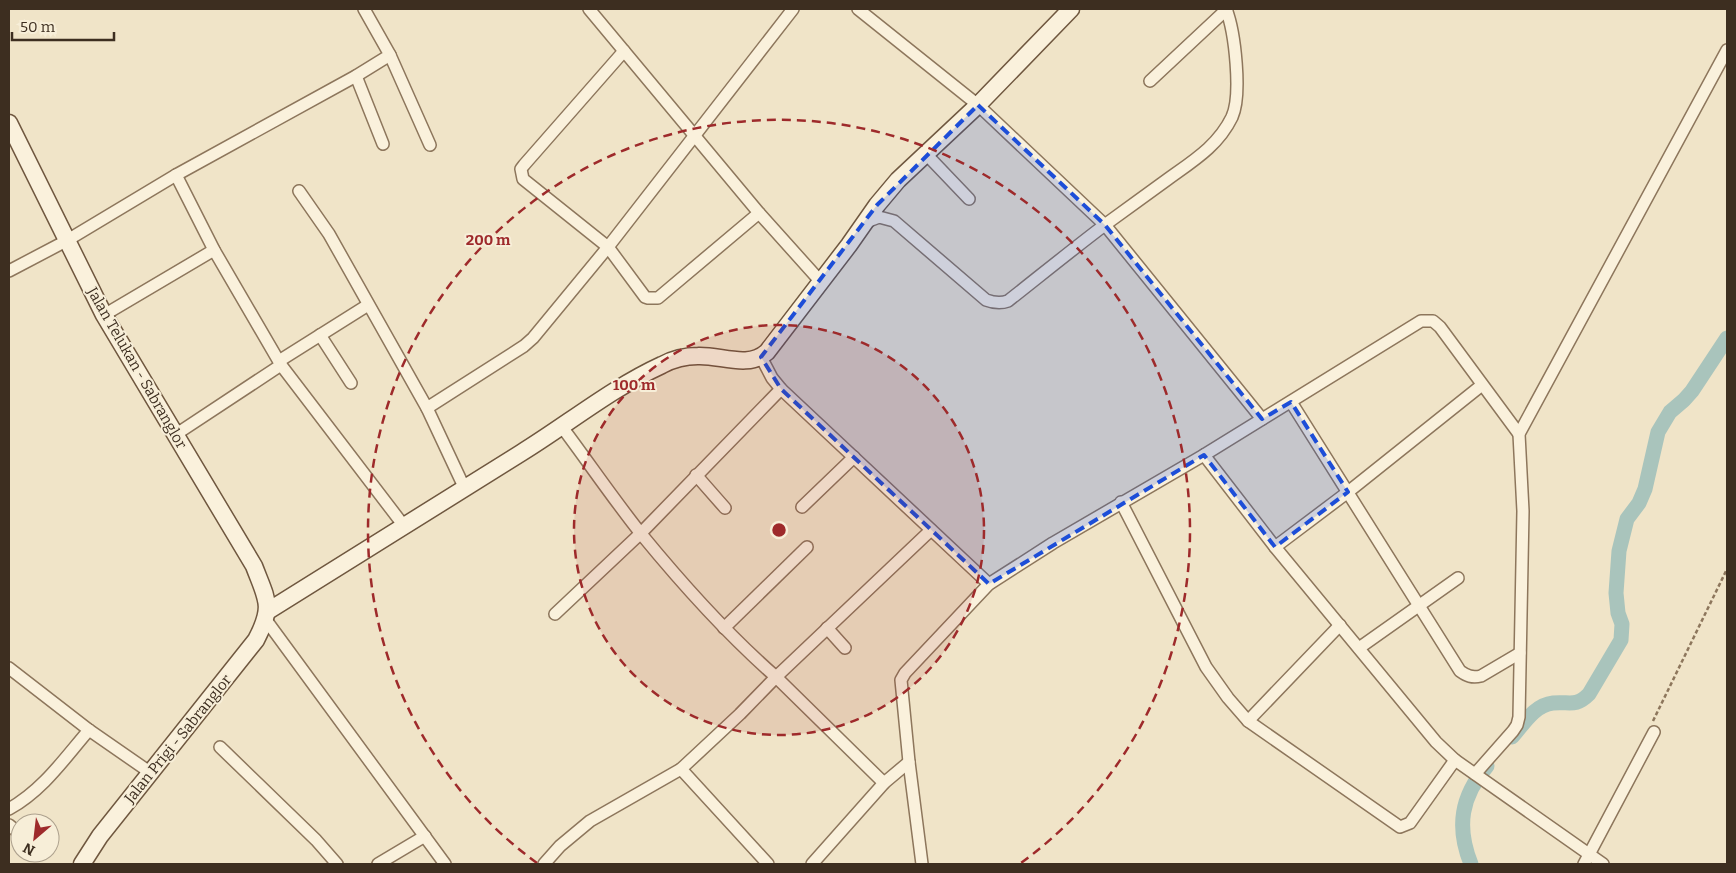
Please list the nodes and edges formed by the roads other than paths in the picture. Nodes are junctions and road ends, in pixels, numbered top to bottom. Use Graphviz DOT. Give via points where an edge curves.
graph roads {
  1 [pos="364,9"];
  2 [pos="589,9"];
  3 [pos="793,9"];
  4 [pos="858,9"];
  5 [pos="1071,9"];
  6 [pos="1227,9"];
  7 [pos="1727,50"];
  8 [pos="624,51"];
  9 [pos="390,55"];
  10 [pos="356,76"];
  11 [pos="1150,81"];
  12 [pos="978,105"];
  13 [pos="9,123"];
  14 [pos="694,134"];
  15 [pos="384,144"];
  16 [pos="430,145"];
  17 [pos="926,154"];
  18 [pos="176,175"];
  19 [pos="299,191"];
  20 [pos="969,198"];
  21 [pos="759,213"];
  22 [pos="864,222"];
  23 [pos="1105,225"];
  24 [pos="66,240"];
  25 [pos="608,247"];
  26 [pos="214,250"];
  27 [pos="9,271"];
  28 [pos="820,282"];
  29 [pos="368,305"];
  30 [pos="104,316"];
  31 [pos="320,335"];
  32 [pos="761,357"];
  33 [pos="280,363"];
  34 [pos="351,383"];
  35 [pos="1482,385"];
  36 [pos="781,388"];
  37 [pos="1291,402"];
  38 [pos="427,408"];
  39 [pos="1262,420"];
  40 [pos="562,427"];
  41 [pos="1519,434"];
  42 [pos="175,435"];
  43 [pos="1204,455"];
  44 [pos="854,457"];
  45 [pos="696,475"];
  46 [pos="1348,492"];
  47 [pos="458,493"];
  48 [pos="1121,502"];
  49 [pos="802,507"];
  50 [pos="725,508"];
  51 [pos="404,526"];
  52 [pos="932,530"];
  53 [pos="641,533"];
  54 [pos="807,547"];
  55 [pos="1275,547"];
  56 [pos="1458,578"];
  57 [pos="989,584"];
  58 [pos="1420,606"];
  59 [pos="555,614"];
  60 [pos="267,615"];
  61 [pos="1340,625"];
  62 [pos="724,628"];
  63 [pos="827,628"];
  64 [pos="845,648"];
  65 [pos="1359,648"];
  66 [pos="1520,653"];
  67 [pos="9,668"];
  68 [pos="776,677"];
  69 [pos="1248,721"];
  70 [pos="1653,727"];
  71 [pos="89,730"];
  72 [pos="220,747"];
  73 [pos="1455,760"];
  74 [pos="909,762"];
  75 [pos="681,769"];
  76 [pos="151,773"];
  77 [pos="1475,774"];
  78 [pos="884,783"];
  79 [pos="9,809"];
  80 [pos="425,836"];
  81 [pos="1586,859"];
  82 [pos="82,864"];
  83 [pos="338,864"];
  84 [pos="378,864"];
  85 [pos="445,864"];
  86 [pos="544,864"];
  87 [pos="768,864"];
  88 [pos="812,864"];
  89 [pos="922,864"];
  90 [pos="1603,864"];
  1 -- 9 [label="street"];
  2 -- 8 [label="street"];
  3 -- 14 [label="street"];
  4 -- 12 [label="street"];
  5 -- 12 [label="street"];
  6 -- 11 [label="street"];
  6 -- 23 [label="street" via="1236,62 1236,103 1232,116 1208,150"];
  7 -- 41 [label="street"];
  8 -- 14 [label="street"];
  8 -- 25 [label="street" via="521,169 523,179"];
  9 -- 10 [label="street"];
  9 -- 16 [label="street"];
  10 -- 15 [label="street"];
  10 -- 18 [label="street"];
  12 -- 17 [label="street"];
  12 -- 23 [label="street"];
  13 -- 24 [label="street, Jalan Telukan - Sabranglor"];
  14 -- 21 [label="street"];
  14 -- 25 [label="street"];
  17 -- 20 [label="street"];
  17 -- 22 [label="street" via="898,180"];
  18 -- 24 [label="street"];
  18 -- 26 [label="street"];
  19 -- 29 [label="street" via="329,234"];
  21 -- 25 [label="street" via="658,298 645,296"];
  21 -- 28 [label="street"];
  22 -- 23 [label="street" via="879,217 894,221 986,300 1002,303"];
  22 -- 28 [label="street"];
  23 -- 39 [label="street"];
  24 -- 27 [label="street"];
  24 -- 30 [label="street, Jalan Telukan - Sabranglor"];
  25 -- 38 [label="street" via="529,342"];
  26 -- 30 [label="street"];
  26 -- 33 [label="street"];
  28 -- 32 [label="street"];
  29 -- 31 [label="street"];
  29 -- 38 [label="street"];
  30 -- 42 [label="street, Jalan Telukan - Sabranglor"];
  31 -- 33 [label="street"];
  31 -- 34 [label="street"];
  32 -- 36 [label="street"];
  32 -- 40 [label="street" via="743,361 699,356 678,358 602,399"];
  33 -- 42 [label="street"];
  33 -- 51 [label="street"];
  35 -- 37 [label="street" via="1440,327 1433,321 1421,321"];
  35 -- 41 [label="street"];
  35 -- 46 [label="street"];
  36 -- 44 [label="street"];
  36 -- 45 [label="street"];
  37 -- 39 [label="street"];
  37 -- 46 [label="street"];
  38 -- 47 [label="street"];
  39 -- 43 [label="street"];
  40 -- 47 [label="street"];
  40 -- 53 [label="street"];
  41 -- 66 [label="street" via="1522,510"];
  42 -- 60 [label="street, Jalan Telukan - Sabranglor" via="254,566 263,590"];
  43 -- 48 [label="street"];
  43 -- 55 [label="street"];
  44 -- 49 [label="street"];
  44 -- 52 [label="street"];
  45 -- 50 [label="street"];
  45 -- 53 [label="street"];
  46 -- 55 [label="street"];
  46 -- 58 [label="street"];
  47 -- 51 [label="street"];
  48 -- 57 [label="street"];
  48 -- 69 [label="street" via="1206,666"];
  51 -- 60 [label="street"];
  52 -- 57 [label="street"];
  52 -- 63 [label="street"];
  53 -- 59 [label="street"];
  53 -- 62 [label="street"];
  54 -- 62 [label="street"];
  55 -- 61 [label="street"];
  56 -- 58 [label="street"];
  57 -- 74 [label="street" via="903,676 901,685"];
  58 -- 65 [label="street"];
  58 -- 66 [label="street" via="1460,671 1469,677 1481,676"];
  60 -- 76 [label="street, Jalan Prigi - Sabranglor" via="256,640"];
  60 -- 80 [label="street"];
  61 -- 65 [label="street"];
  61 -- 69 [label="street"];
  62 -- 68 [label="street"];
  63 -- 64 [label="street"];
  63 -- 68 [label="street"];
  65 -- 73 [label="street" via="1436,742"];
  66 -- 77 [label="street" via="1517,725"];
  67 -- 71 [label="street"];
  68 -- 75 [label="street"];
  68 -- 78 [label="street"];
  69 -- 73 [label="street" via="1400,827 1410,823"];
  70 -- 81 [label="street"];
  71 -- 76 [label="street"];
  71 -- 79 [label="street" via="46,781"];
  72 -- 83 [label="street"];
  73 -- 77 [label="street"];
  74 -- 78 [label="street"];
  74 -- 89 [label="street"];
  75 -- 86 [label="street" via="590,821"];
  75 -- 87 [label="street"];
  76 -- 82 [label="street, Jalan Prigi - Sabranglor" via="100,836"];
  77 -- 81 [label="street"];
  78 -- 88 [label="street"];
  80 -- 84 [label="street"];
  80 -- 85 [label="street"];
  81 -- 90 [label="street"];
}
